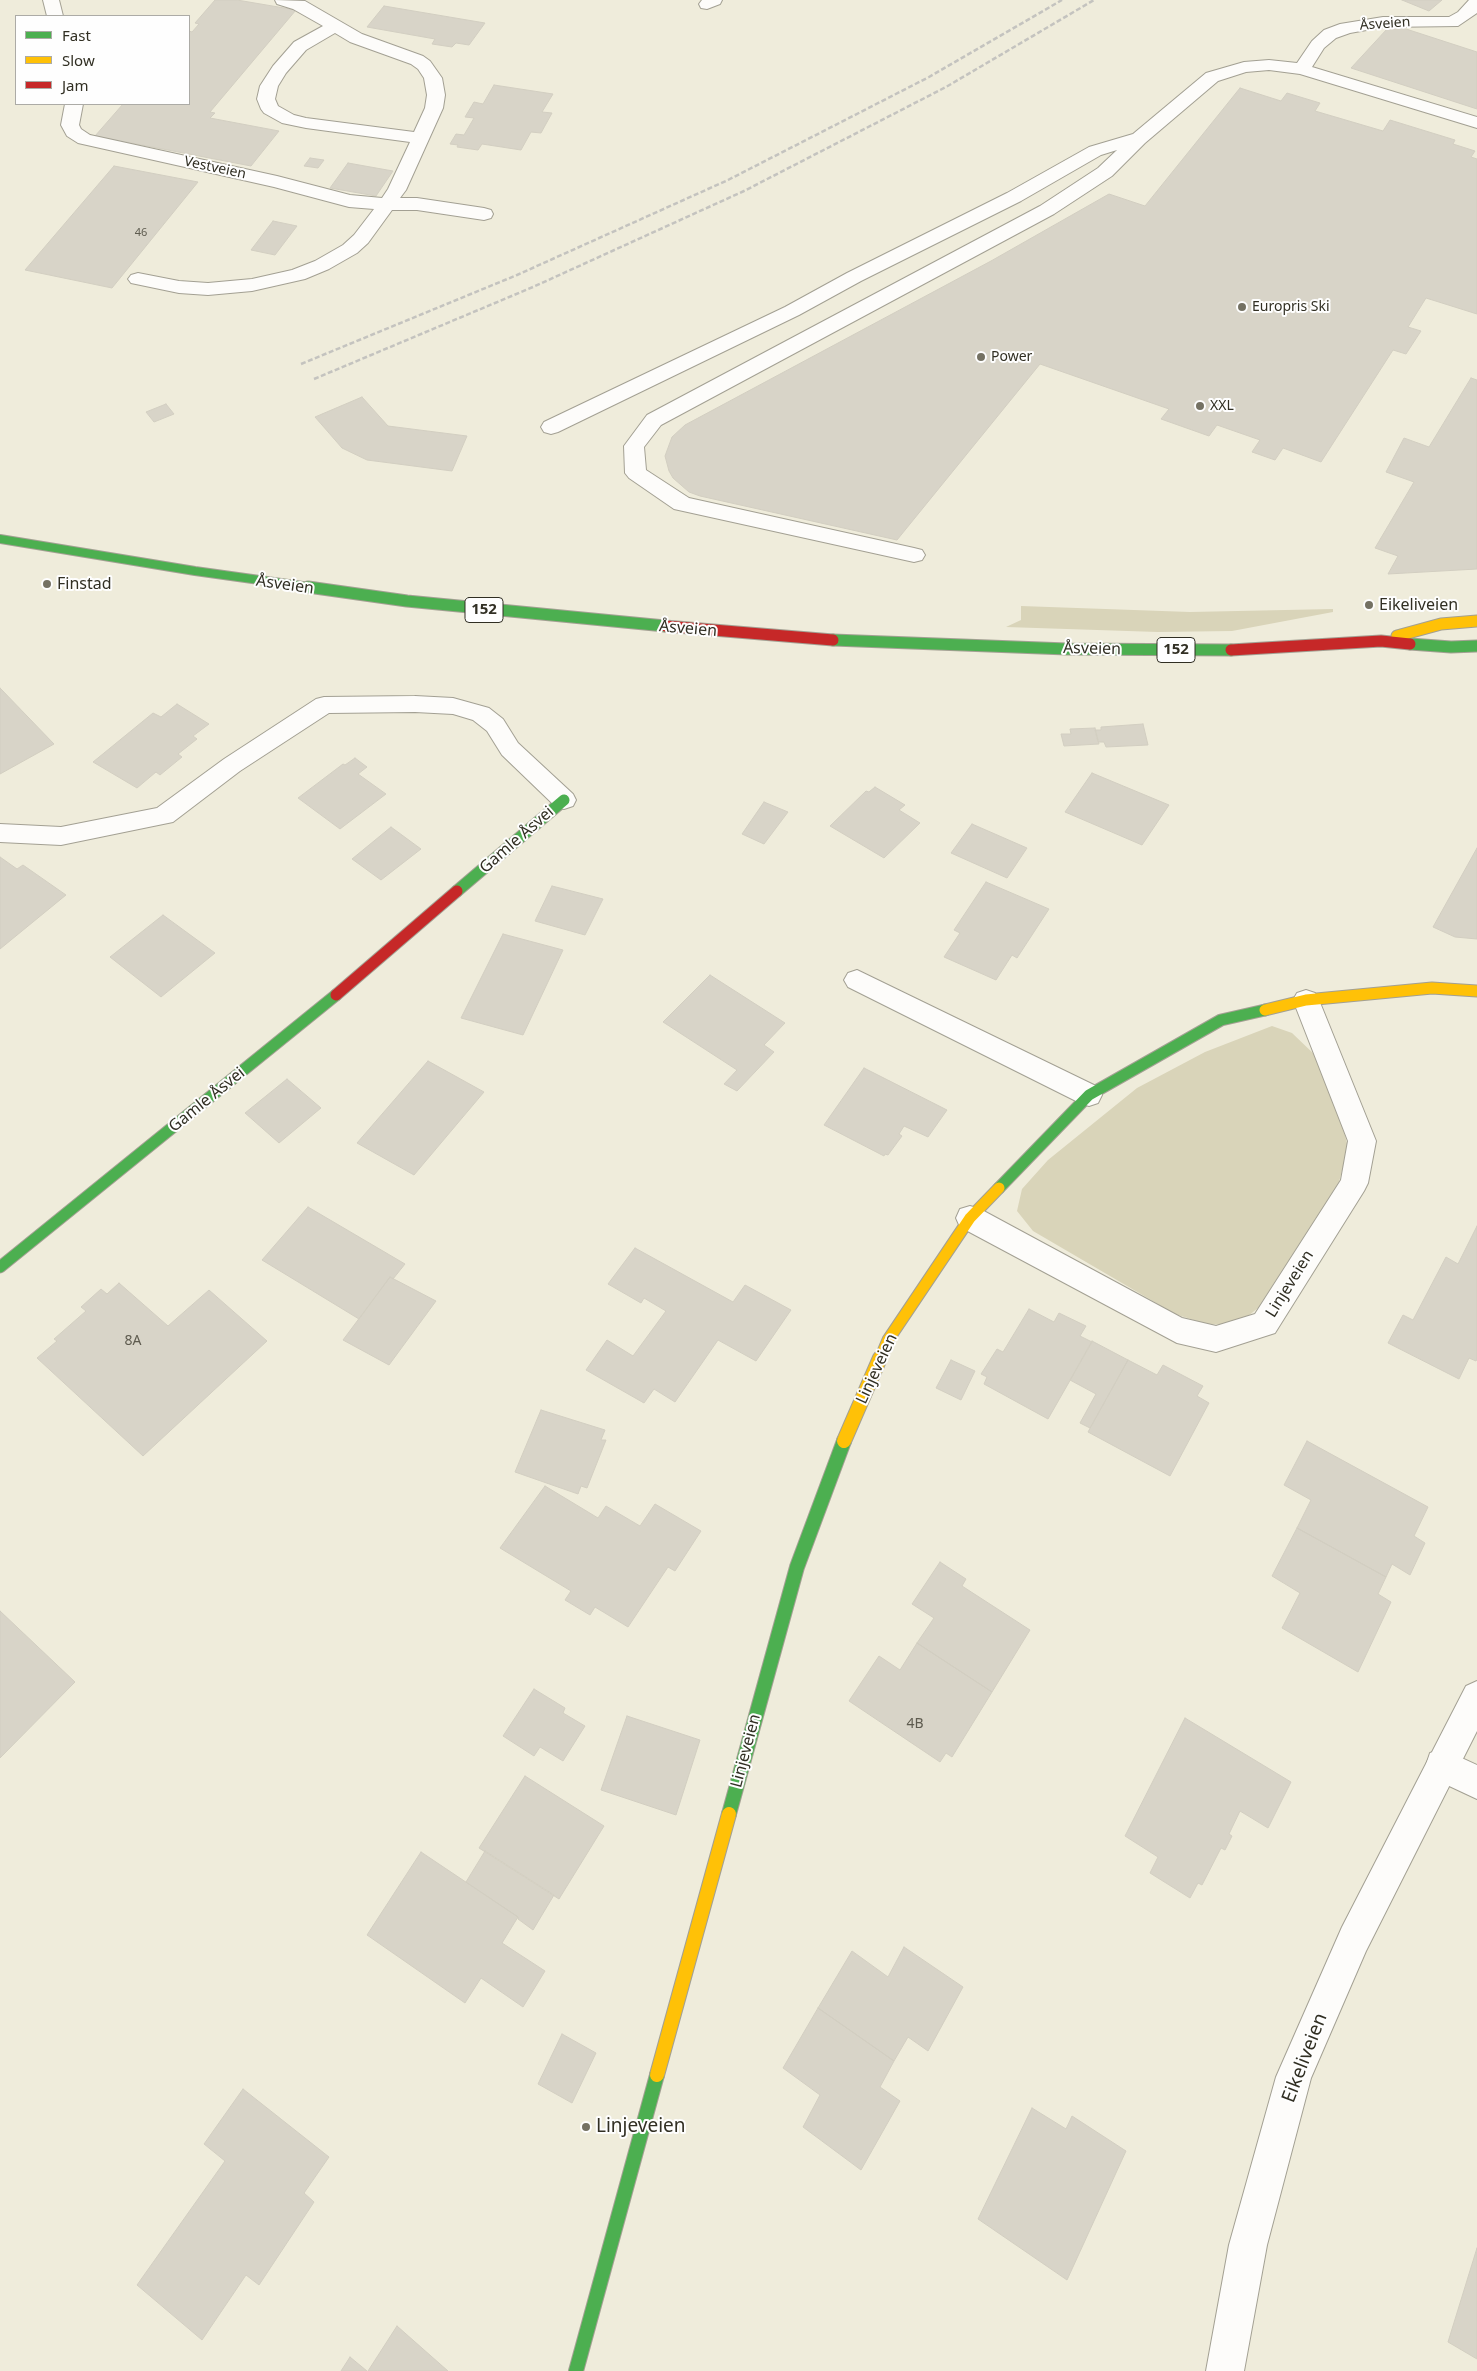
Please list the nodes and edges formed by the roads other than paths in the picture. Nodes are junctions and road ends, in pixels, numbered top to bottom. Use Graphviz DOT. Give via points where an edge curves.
graph roads {
  1 [pos="51,0"];
  2 [pos="283,0"];
  3 [pos="1477,1"];
  4 [pos="55,15"];
  5 [pos="1452,22"];
  6 [pos="334,26"];
  7 [pos="1477,26"];
  8 [pos="1302,69"];
  9 [pos="74,105"];
  10 [pos="1477,123"];
  11 [pos="421,138"];
  12 [pos="1139,138"];
  13 [pos="386,204"];
  14 [pos="484,214"];
  15 [pos="138,279"];
  16 [pos="551,427"];
  17 [pos="0,538"];
  18 [pos="914,555"];
  19 [pos="1477,621"];
  20 [pos="1381,640"];
  21 [pos="1477,646"];
  22 [pos="564,800"];
  23 [pos="0,833"];
  24 [pos="857,980"];
  25 [pos="1477,991"];
  26 [pos="1306,1000"];
  27 [pos="1089,1095"];
  28 [pos="970,1218"];
  29 [pos="0,1267"];
  30 [pos="1477,1697"];
  31 [pos="1442,1765"];
  32 [pos="1477,1784"];
  33 [pos="576,2371"];
  34 [pos="1225,2371"];
  1 -- 4 [label="street"];
  2 -- 6 [label="street" via="299,5"];
  3 -- 5 [label="street" via="1469,12"];
  5 -- 7 [label="street, Åsveien"];
  5 -- 8 [label="street, Åsveien" via="1383,22 1346,28 1330,34 1318,45"];
  6 -- 11 [label="street" via="356,38 417,60 429,71 436,95"];
  6 -- 11 [label="street" via="300,46 279,70 269,86 266,99 270,109 288,119 306,123"];
  8 -- 10 [label="street"];
  8 -- 12 [label="street" via="1269,65 1244,67 1212,77"];
  9 -- 13 [label="street, Vestveien" via="70,125 73,132 84,139 349,201"];
  11 -- 13 [label="street" via="397,190"];
  12 -- 16 [label="street" via="1095,151 1014,197 792,311"];
  12 -- 18 [label="street" via="1105,172 1047,210 654,420 634,446 636,473 682,504"];
  13 -- 14 [label="street" via="417,204"];
  13 -- 15 [label="street" via="350,249 298,275 252,285 208,289"];
  17 -- 20 [label="street, Åsveien / 152" via="407,602 735,633 866,642 1148,650 1253,649"];
  19 -- 20 [label="street, Åsveien / 152" via="1442,624"];
  20 -- 21 [label="street, Åsveien / 152" via="1451,647"];
  22 -- 23 [label="street, Gamle Åsvei" via="510,749 495,725 481,714 453,706 324,705 232,765 164,816 61,836"];
  22 -- 29 [label="street, Gamle Åsvei" via="301,1024"];
  24 -- 27 [label="street"];
  25 -- 26 [label="street, Linjeveien" via="1432,988"];
  26 -- 27 [label="street, Linjeveien" via="1221,1020"];
  26 -- 28 [label="street, Linjeveien" via="1362,1141 1354,1183 1265,1324 1216,1339 1177,1330"];
  27 -- 28 [label="street, Linjeveien"];
  28 -- 33 [label="street, Linjeveien" via="888,1340 844,1440 797,1567"];
  30 -- 31 [label="street, Eikeliveien"];
  31 -- 32 [label="street"];
  31 -- 34 [label="street, Eikeliveien" via="1354,1939 1294,2077 1248,2246"];
}
